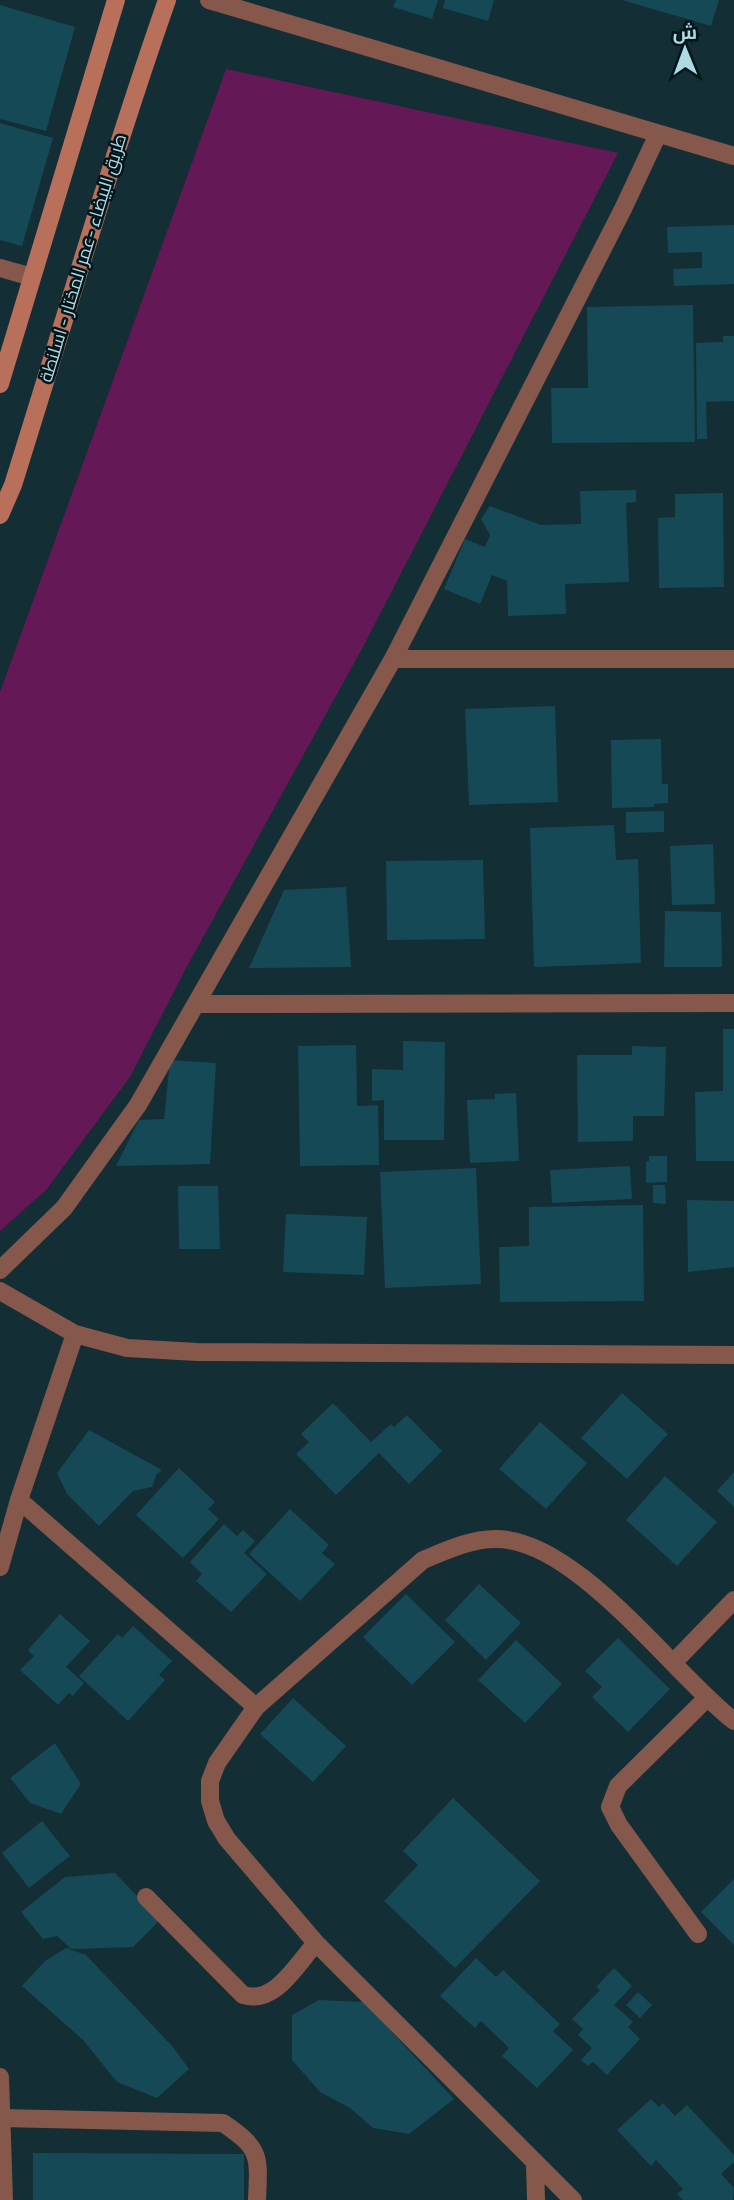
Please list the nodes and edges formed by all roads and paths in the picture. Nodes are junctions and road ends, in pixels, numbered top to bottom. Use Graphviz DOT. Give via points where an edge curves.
graph roads {
  1 [pos="116,0"];
  2 [pos="167,0"];
  3 [pos="209,0"];
  4 [pos="658,134"];
  5 [pos="734,156"];
  6 [pos="0,268"];
  7 [pos="32,277"];
  8 [pos="0,384"];
  9 [pos="6,482"];
  10 [pos="0,515"];
  11 [pos="393,659"];
  12 [pos="734,659"];
  13 [pos="734,1003"];
  14 [pos="198,1004"];
  15 [pos="0,1270"];
  16 [pos="0,1291"];
  17 [pos="75,1334"];
  18 [pos="734,1355"];
  19 [pos="19,1500"];
  20 [pos="0,1567"];
  21 [pos="734,1600"];
  22 [pos="673,1663"];
  23 [pos="706,1699"];
  24 [pos="256,1707"];
  25 [pos="734,1721"];
  26 [pos="146,1897"];
  27 [pos="698,1934"];
  28 [pos="316,1943"];
  29 [pos="0,2077"];
  30 [pos="1,2118"];
  31 [pos="535,2164"];
  32 [pos="4,2200"];
  33 [pos="257,2200"];
  34 [pos="536,2200"];
  35 [pos="573,2200"];
  1 -- 7 [label="main road"];
  2 -- 9 [label="main road, طريق البيضاء -عمر المختار - اسلنطة" via="115,150 76,288"];
  3 -- 4 [label="street"];
  4 -- 5 [label="street"];
  4 -- 11 [label="street"];
  6 -- 7 [label="street"];
  7 -- 8 [label="main road"];
  9 -- 10 [label="main road, طريق البيضاء -عمر المختار - اسلنطة"];
  11 -- 12 [label="street"];
  11 -- 14 [label="street"];
  13 -- 14 [label="street"];
  14 -- 15 [label="street" via="138,1105 64,1208"];
  16 -- 17 [label="street"];
  17 -- 18 [label="street" via="127,1348 197,1352"];
  17 -- 19 [label="street"];
  19 -- 20 [label="street"];
  19 -- 24 [label="street"];
  21 -- 22 [label="street"];
  22 -- 23 [label="street"];
  22 -- 24 [label="street" via="575,1571 532,1545 495,1539 457,1546 423,1560"];
  23 -- 25 [label="street"];
  23 -- 27 [label="street" via="618,1786 610,1807"];
  24 -- 28 [label="street" via="217,1763 210,1801 227,1839"];
  26 -- 28 [label="street" via="243,1995 255,1999 269,1996"];
  28 -- 31 [label="street"];
  29 -- 30 [label="street"];
  30 -- 32 [label="street"];
  30 -- 33 [label="street" via="223,2123 246,2139 259,2159"];
  31 -- 34 [label="street"];
  31 -- 35 [label="street"];
}
